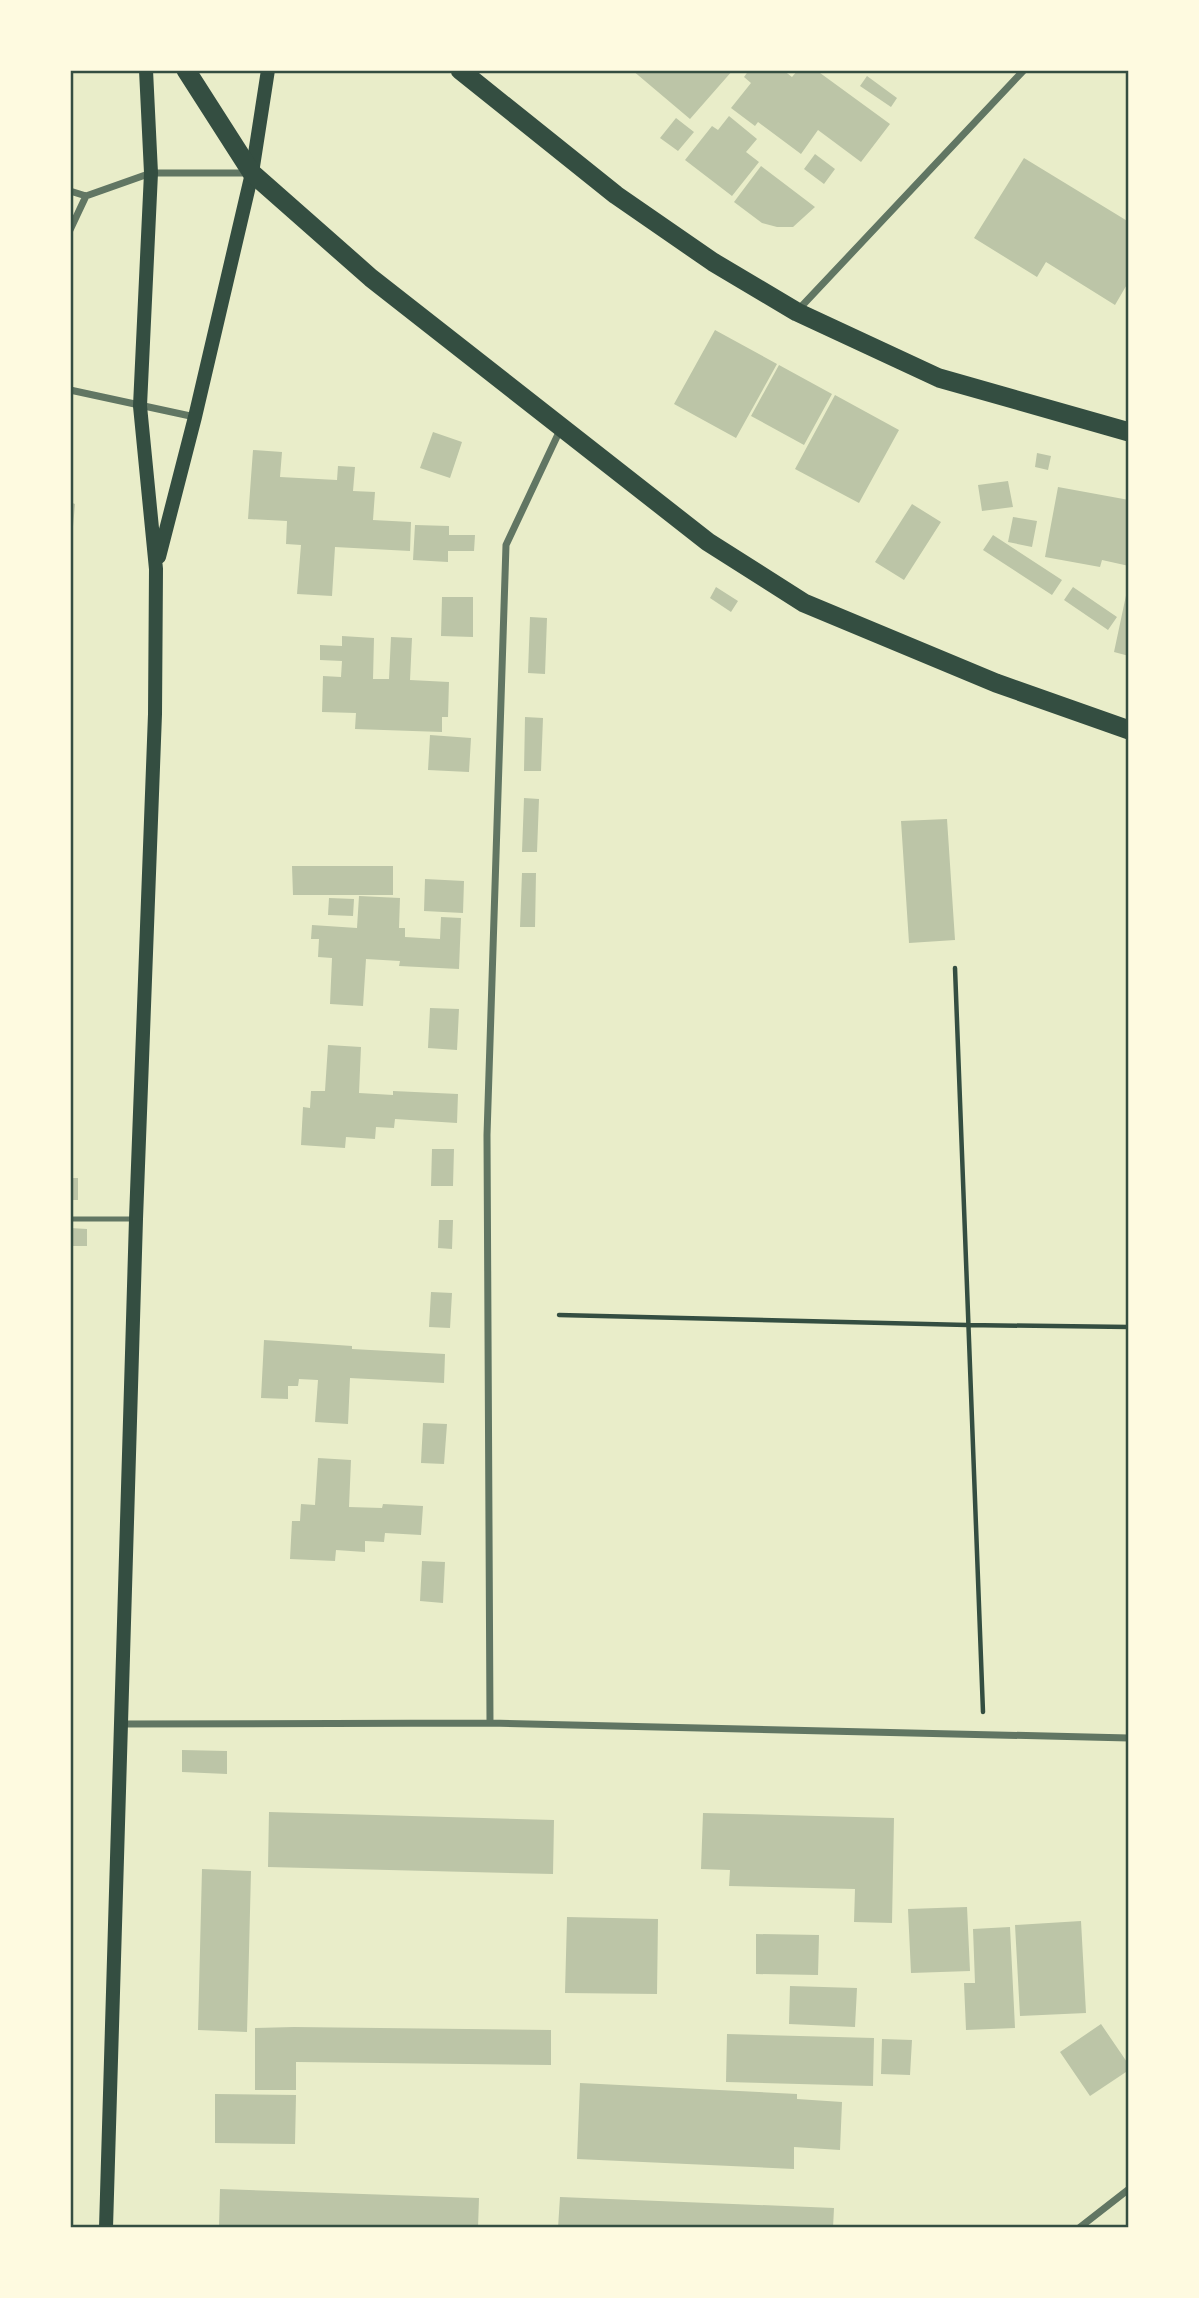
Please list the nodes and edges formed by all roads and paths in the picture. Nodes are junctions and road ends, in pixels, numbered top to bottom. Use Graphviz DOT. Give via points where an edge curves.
graph roads {
  1 [pos="146,70"];
  2 [pos="186,70"];
  3 [pos="268,70"];
  4 [pos="460,70"];
  5 [pos="1024,70"];
  6 [pos="150,173"];
  7 [pos="252,173"];
  8 [pos="70,191"];
  9 [pos="86,196"];
  10 [pos="70,230"];
  11 [pos="797,312"];
  12 [pos="70,390"];
  13 [pos="141,406"];
  14 [pos="195,417"];
  15 [pos="562,427"];
  16 [pos="1129,432"];
  17 [pos="156,569"];
  18 [pos="1129,730"];
  19 [pos="955,968"];
  20 [pos="70,1219"];
  21 [pos="136,1219"];
  22 [pos="559,1315"];
  23 [pos="967,1325"];
  24 [pos="1129,1327"];
  25 [pos="490,1723"];
  26 [pos="121,1724"];
  27 [pos="984,1734"];
  28 [pos="1129,1738"];
  29 [pos="1129,2189"];
  30 [pos="106,2228"];
  31 [pos="1079,2228"];
  1 -- 6 [label="main road"];
  2 -- 7 [label="highway"];
  3 -- 7 [label="main road"];
  4 -- 11 [label="highway" via="616,195 713,262"];
  5 -- 11 [label="street"];
  6 -- 7 [label="street"];
  6 -- 9 [label="street"];
  6 -- 13 [label="main road"];
  7 -- 14 [label="main road"];
  7 -- 15 [label="highway" via="371,278"];
  8 -- 9 [label="street"];
  9 -- 10 [label="street"];
  11 -- 16 [label="highway" via="939,378"];
  12 -- 13 [label="street"];
  13 -- 14 [label="street"];
  13 -- 17 [label="main road"];
  14 -- 17 [label="main road"];
  15 -- 18 [label="highway" via="708,542 804,603 996,683"];
  15 -- 25 [label="street" via="506,545 487,1135"];
  17 -- 21 [label="main road"];
  19 -- 23 [label="path"];
  20 -- 21 [label="lane"];
  21 -- 26 [label="main road"];
  22 -- 23 [label="path"];
  23 -- 24 [label="path"];
  23 -- 27 [label="path"];
  25 -- 26 [label="street"];
  25 -- 27 [label="street"];
  26 -- 30 [label="main road"];
  27 -- 28 [label="street"];
  29 -- 31 [label="street"];
}
